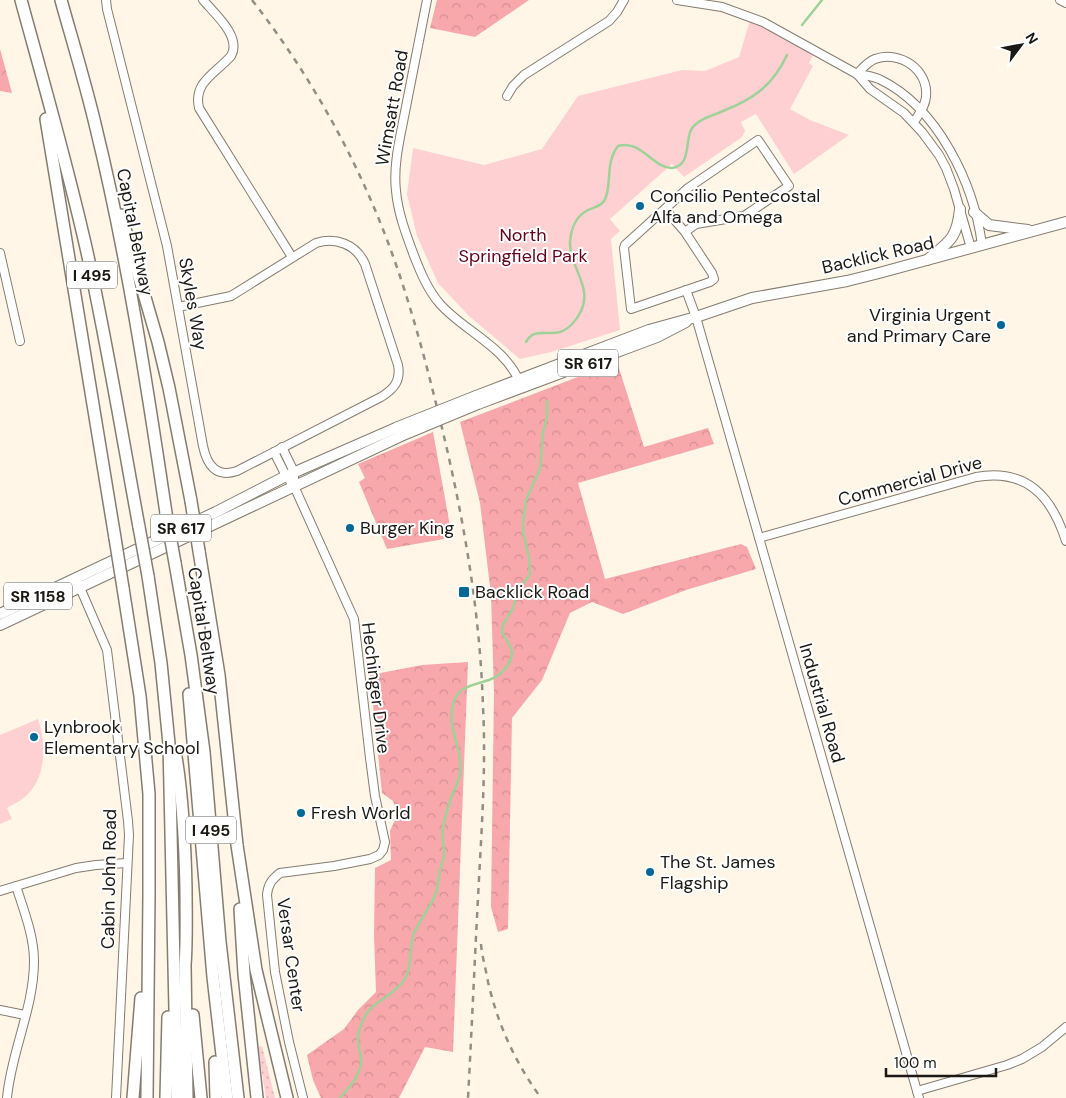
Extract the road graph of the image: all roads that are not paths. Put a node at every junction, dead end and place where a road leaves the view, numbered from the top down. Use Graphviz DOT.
graph roads {
  1 [pos="21,0"];
  2 [pos="61,0"];
  3 [pos="106,0"];
  4 [pos="203,0"];
  5 [pos="427,0"];
  6 [pos="624,0"];
  7 [pos="677,0"];
  8 [pos="1060,0"];
  9 [pos="1066,3"];
  10 [pos="723,4"];
  11 [pos="28,26"];
  12 [pos="857,74"];
  13 [pos="507,96"];
  14 [pos="921,111"];
  15 [pos="914,122"];
  16 [pos="96,130"];
  17 [pos="665,209"];
  18 [pos="960,209"];
  19 [pos="974,212"];
  20 [pos="1066,222"];
  21 [pos="1034,231"];
  22 [pos="685,232"];
  23 [pos="982,245"];
  24 [pos="971,248"];
  25 [pos="0,253"];
  26 [pos="292,257"];
  27 [pos="925,262"];
  28 [pos="2,276"];
  29 [pos="686,290"];
  30 [pos="178,307"];
  31 [pos="696,316"];
  32 [pos="20,340"];
  33 [pos="520,383"];
  34 [pos="400,432"];
  35 [pos="282,448"];
  36 [pos="274,452"];
  37 [pos="290,474"];
  38 [pos="294,486"];
  39 [pos="760,538"];
  40 [pos="1066,541"];
  41 [pos="175,562"];
  42 [pos="78,583"];
  43 [pos="0,614"];
  44 [pos="0,625"];
  45 [pos="161,663"];
  46 [pos="380,815"];
  47 [pos="237,845"];
  48 [pos="127,864"];
  49 [pos="16,886"];
  50 [pos="0,891"];
  51 [pos="150,894"];
  52 [pos="173,940"];
  53 [pos="186,944"];
  54 [pos="213,977"];
  55 [pos="0,1010"];
  56 [pos="25,1015"];
  57 [pos="1066,1027"];
  58 [pos="918,1095"];
  59 [pos="7,1098"];
  60 [pos="116,1098"];
  61 [pos="133,1098"];
  62 [pos="147,1098"];
  63 [pos="166,1098"];
  64 [pos="177,1098"];
  65 [pos="188,1098"];
  66 [pos="201,1098"];
  67 [pos="216,1098"];
  68 [pos="226,1098"];
  69 [pos="238,1098"];
  70 [pos="257,1098"];
  71 [pos="287,1098"];
  72 [pos="303,1098"];
  1 -- 11 [label="highway, I 495"];
  2 -- 16 [label="highway, Capital Beltway / I 495"];
  3 -- 30 [label="street, Skyles Way"];
  4 -- 26 [label="street"];
  5 -- 33 [label="street, Wimsatt Road"];
  6 -- 13 [label="street"];
  7 -- 10 [label="street"];
  8 -- 9 [label="street"];
  10 -- 12 [label="street"];
  11 -- 45 [label="highway, I 495, bridge"];
  11 -- 51 [label="highway, bridge"];
  12 -- 14 [label="street"];
  12 -- 14 [label="street"];
  12 -- 15 [label="street"];
  14 -- 15 [label="street"];
  14 -- 19 [label="street"];
  15 -- 18 [label="street"];
  16 -- 41 [label="highway, Capital Beltway / I 495, bridge"];
  16 -- 47 [label="highway, bridge"];
  17 -- 22 [label="street"];
  17 -- 22 [label="street"];
  17 -- 29 [label="street"];
  18 -- 24 [label="street"];
  18 -- 27 [label="main road"];
  19 -- 21 [label="main road"];
  19 -- 23 [label="street"];
  20 -- 21 [label="main road, Backlick Road / SR 617"];
  21 -- 23 [label="main road, Backlick Road / SR 617"];
  22 -- 29 [label="street"];
  23 -- 24 [label="main road, Backlick Road / SR 617"];
  24 -- 27 [label="main road, Backlick Road / SR 617"];
  25 -- 28 [label="street"];
  26 -- 30 [label="street"];
  26 -- 35 [label="street, Skyles Way"];
  27 -- 31 [label="main road, Backlick Road / SR 617"];
  28 -- 32 [label="street"];
  29 -- 31 [label="street, Industrial Road"];
  30 -- 36 [label="street, Skyles Way"];
  31 -- 33 [label="main road, Backlick Road / SR 617"];
  31 -- 39 [label="street, Industrial Road"];
  33 -- 34 [label="main road, Backlick Road / SR 617, bridge"];
  34 -- 37 [label="main road, Backlick Road / SR 617"];
  34 -- 38 [label="main road, Backlick Road / SR 617"];
  35 -- 36 [label="street, Skyles Way"];
  35 -- 37 [label="street"];
  36 -- 37 [label="street"];
  37 -- 38 [label="street"];
  37 -- 42 [label="main road, Backlick Road / SR 617"];
  38 -- 42 [label="main road, Backlick Road / SR 617"];
  38 -- 46 [label="street, Hechinger Drive"];
  39 -- 40 [label="street, Commercial Drive"];
  39 -- 58 [label="street, Industrial Road"];
  41 -- 54 [label="highway"];
  41 -- 69 [label="highway, Capital Beltway / I 495"];
  42 -- 43 [label="main road, Backlick Road / SR 1158"];
  42 -- 44 [label="main road, Backlick Road / SR 617"];
  42 -- 48 [label="street, Cabin John Road"];
  45 -- 52 [label="highway, I 495"];
  45 -- 53 [label="highway"];
  46 -- 72 [label="street, Versar Center"];
  47 -- 70 [label="highway"];
  47 -- 71 [label="highway"];
  48 -- 49 [label="street"];
  48 -- 60 [label="street, Cabin John Road"];
  49 -- 50 [label="street"];
  49 -- 56 [label="street"];
  51 -- 61 [label="highway"];
  51 -- 62 [label="highway"];
  52 -- 63 [label="highway"];
  52 -- 64 [label="highway, I 495"];
  53 -- 65 [label="highway"];
  53 -- 66 [label="highway"];
  54 -- 67 [label="highway"];
  54 -- 68 [label="highway"];
  55 -- 56 [label="street"];
  56 -- 59 [label="street"];
  57 -- 58 [label="street"];
}
